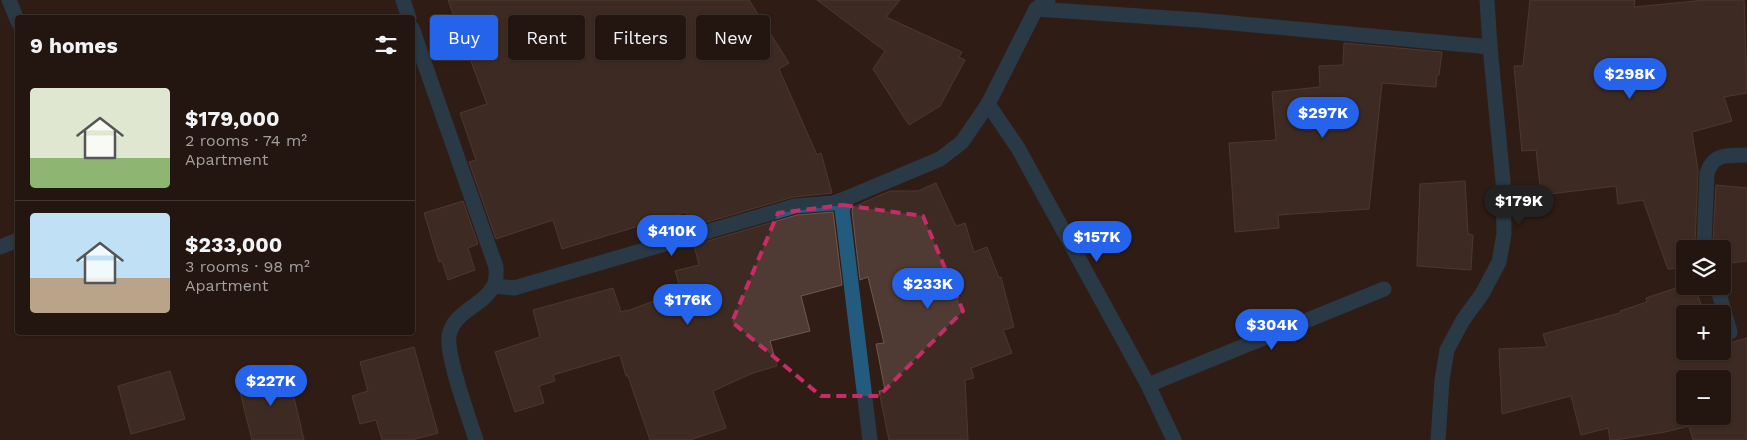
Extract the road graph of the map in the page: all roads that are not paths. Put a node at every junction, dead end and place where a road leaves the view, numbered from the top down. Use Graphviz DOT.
graph roads {
  1 [pos="9,0"];
  2 [pos="403,0"];
  3 [pos="1487,0"];
  4 [pos="1042,4"];
  5 [pos="15,15"];
  6 [pos="408,15"];
  7 [pos="415,37"];
  8 [pos="1490,47"];
  9 [pos="988,104"];
  10 [pos="1747,155"];
  11 [pos="847,198"];
  12 [pos="1704,240"];
  13 [pos="15,241"];
  14 [pos="0,247"];
  15 [pos="494,286"];
  16 [pos="1384,289"];
  17 [pos="1148,385"];
  18 [pos="1435,439"];
  19 [pos="476,440"];
  20 [pos="870,440"];
  21 [pos="1174,440"];
  1 -- 5 [label="street"];
  2 -- 6 [label="street"];
  3 -- 8 [label="street"];
  4 -- 8 [label="street"];
  4 -- 9 [label="street"];
  7 -- 15 [label="street"];
  8 -- 18 [label="street"];
  9 -- 11 [label="street"];
  9 -- 17 [label="street"];
  10 -- 12 [label="street"];
  11 -- 15 [label="street"];
  11 -- 20 [label="street"];
  13 -- 14 [label="street"];
  15 -- 19 [label="street"];
  16 -- 17 [label="street"];
  17 -- 21 [label="street"];
}
